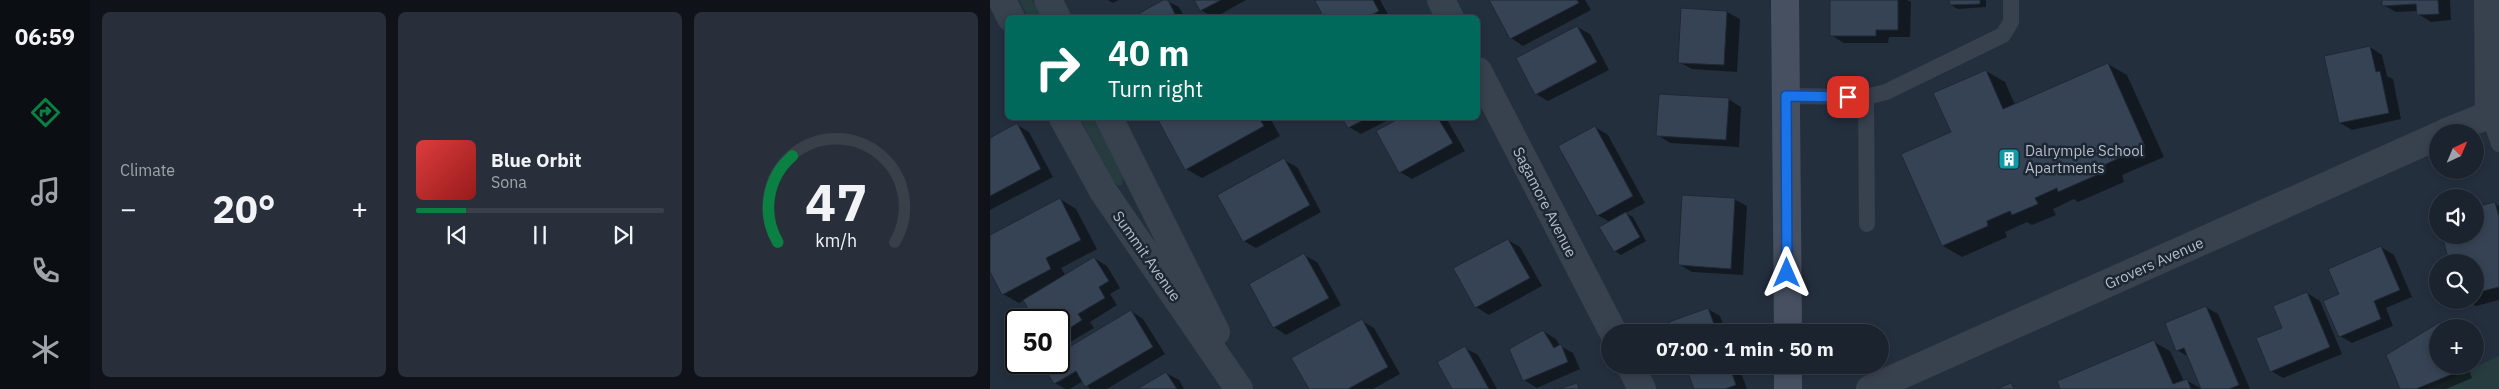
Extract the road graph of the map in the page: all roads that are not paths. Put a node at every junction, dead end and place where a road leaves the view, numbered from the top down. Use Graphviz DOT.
graph roads {
  1 [pos="1002,0"];
  2 [pos="1048,0"];
  3 [pos="1440,0"];
  4 [pos="1785,0"];
  5 [pos="2011,0"];
  6 [pos="2488,0"];
  7 [pos="1010,15"];
  8 [pos="1056,15"];
  9 [pos="1448,15"];
  10 [pos="1480,75"];
  11 [pos="1786,96"];
  12 [pos="1866,97"];
  13 [pos="2494,113"];
  14 [pos="1064,120"];
  15 [pos="1110,120"];
  16 [pos="2466,124"];
  17 [pos="2429,140"];
  18 [pos="2499,144"];
  19 [pos="1867,224"];
  20 [pos="1609,324"];
  21 [pos="1788,324"];
  22 [pos="1634,374"];
  23 [pos="1788,374"];
  24 [pos="1239,389"];
  25 [pos="1244,389"];
  26 [pos="1642,389"];
  27 [pos="1788,389"];
  28 [pos="1870,389"];
  1 -- 7 [label="street"];
  2 -- 8 [label="street"];
  3 -- 9 [label="street"];
  4 -- 11 [label="main road"];
  5 -- 12 [label="lane"];
  6 -- 13 [label="street"];
  10 -- 20 [label="street, Sagamore Avenue"];
  11 -- 12 [label="lane"];
  11 -- 21 [label="main road"];
  12 -- 19 [label="lane"];
  13 -- 16 [label="street"];
  13 -- 18 [label="lane"];
  14 -- 24 [label="street, Summit Avenue"];
  15 -- 25 [label="street, Summit Avenue"];
  17 -- 28 [label="street, Grovers Avenue"];
  22 -- 26 [label="street"];
  23 -- 27 [label="main road"];
}
